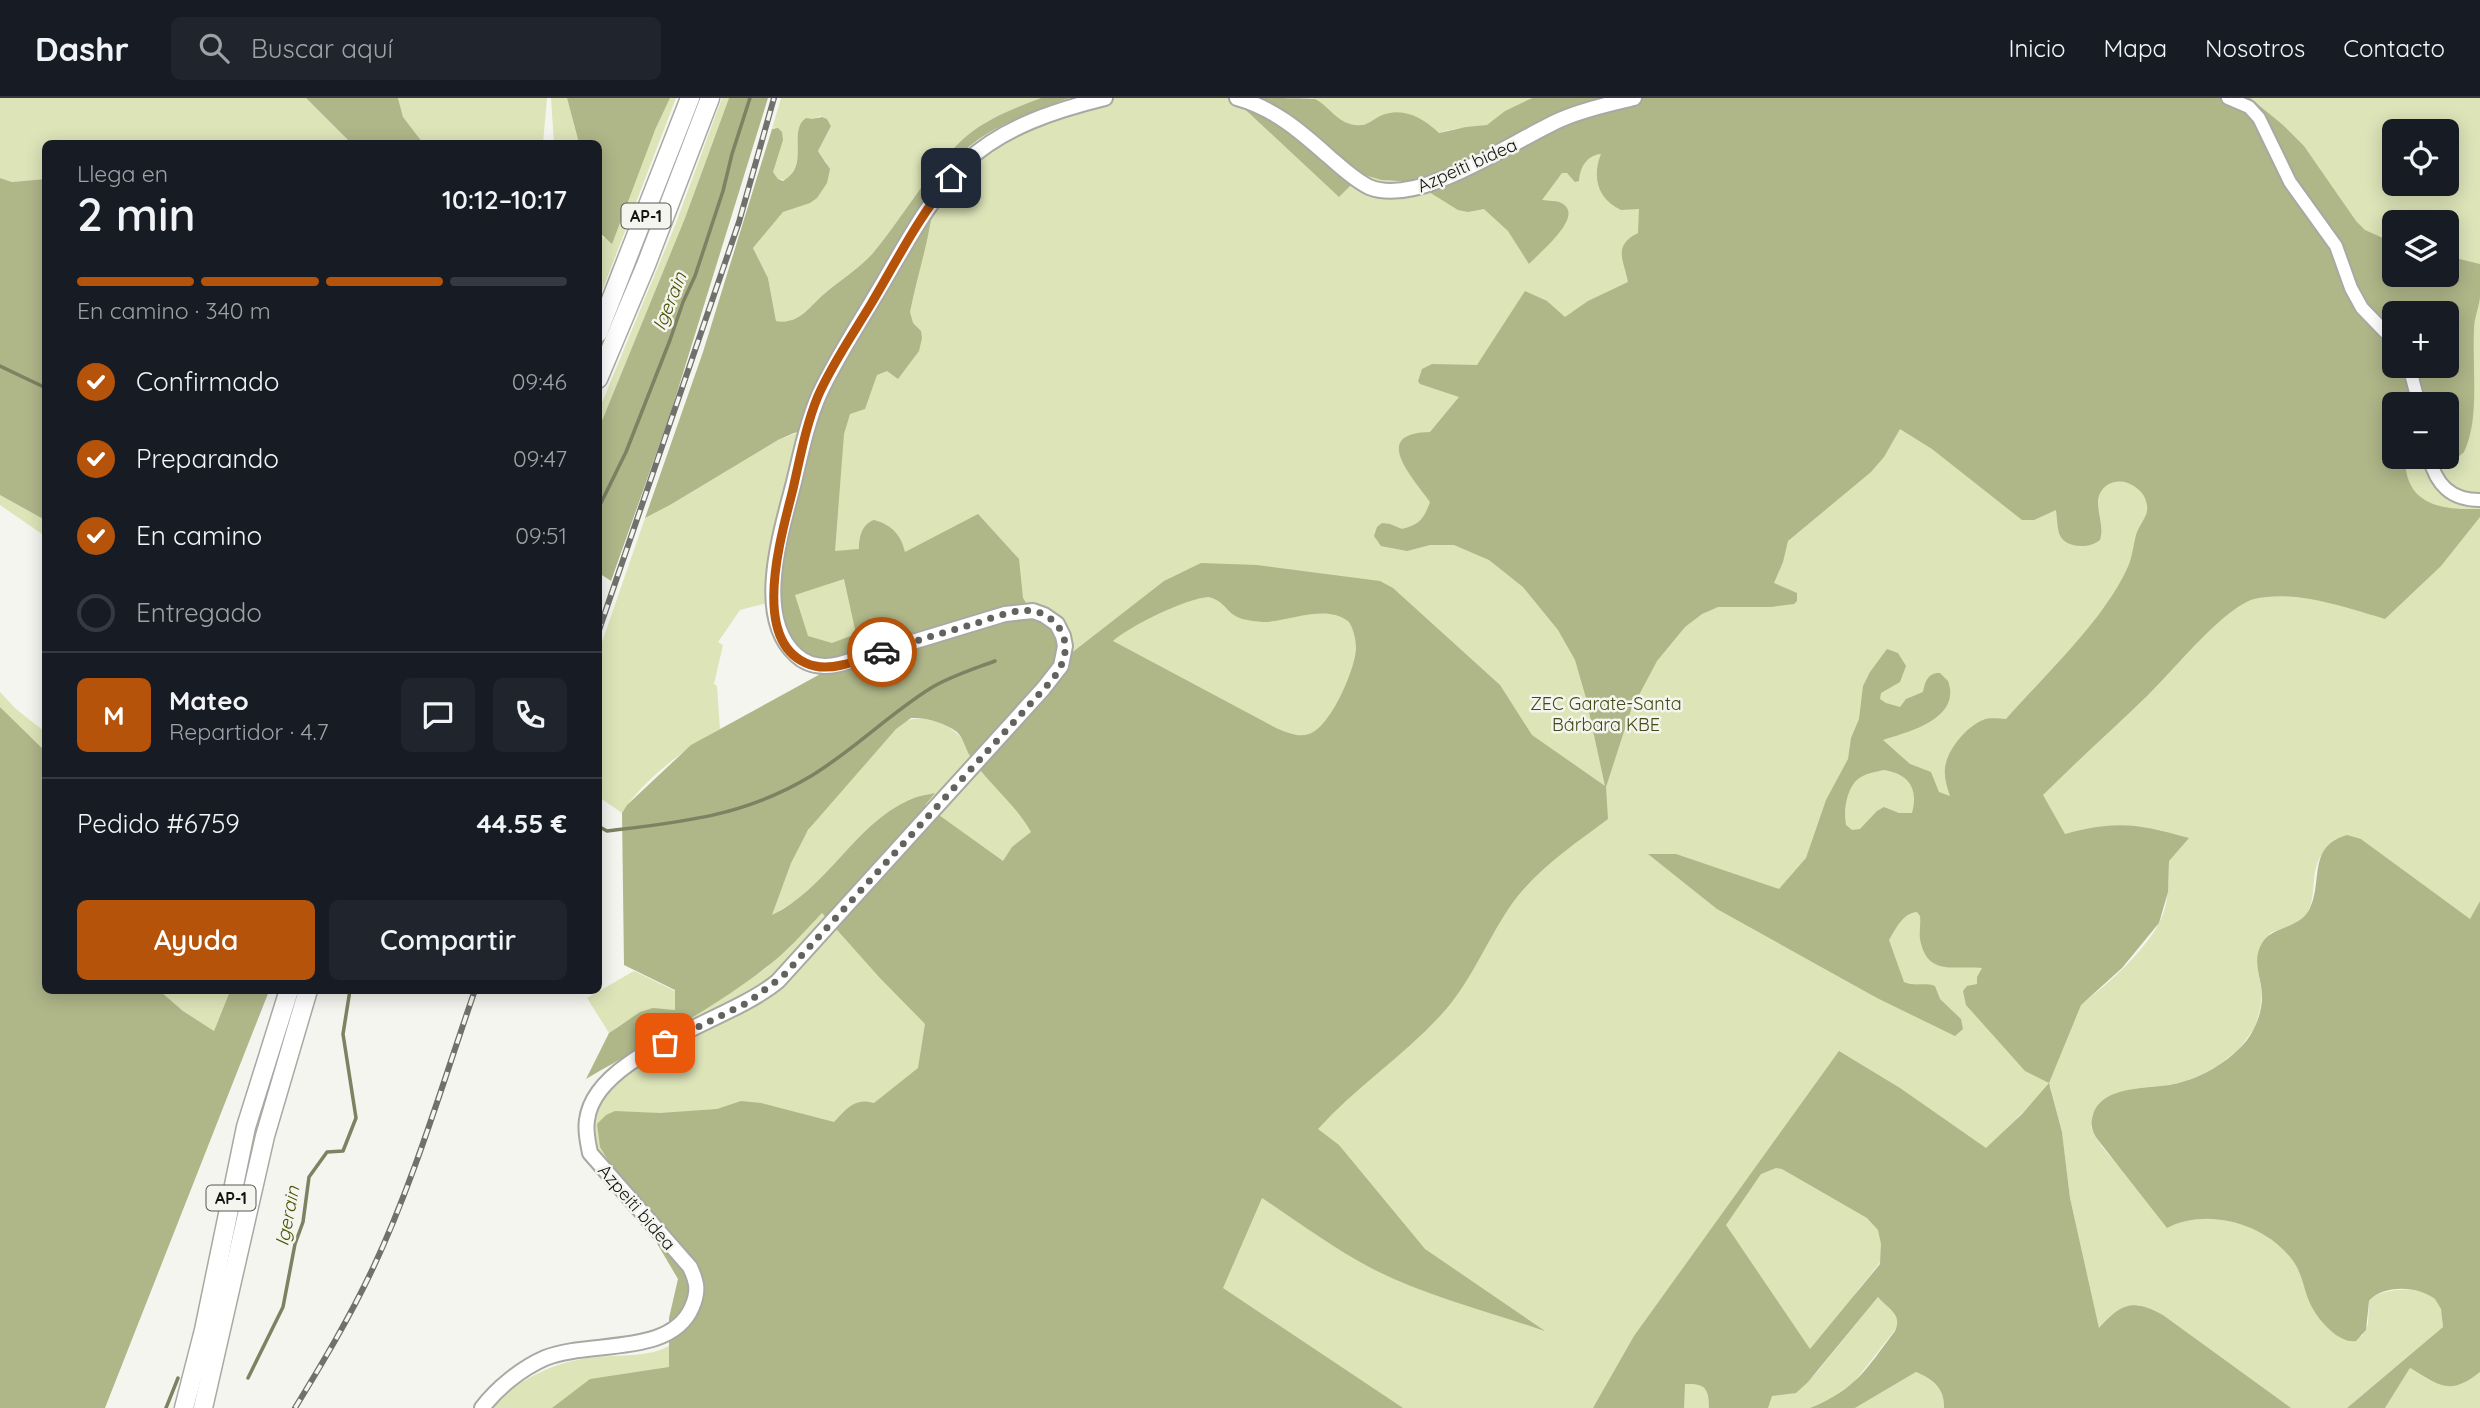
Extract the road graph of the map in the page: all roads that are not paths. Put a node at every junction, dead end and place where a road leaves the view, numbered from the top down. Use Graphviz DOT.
graph roads {
  1 [pos="690,98"];
  2 [pos="710,98"];
  3 [pos="1105,98"];
  4 [pos="1237,98"];
  5 [pos="1634,98"];
  6 [pos="2228,98"];
  7 [pos="602,323"];
  8 [pos="2382,329"];
  9 [pos="602,369"];
  10 [pos="2433,469"];
  11 [pos="2480,500"];
  12 [pos="288,994"];
  13 [pos="307,994"];
  14 [pos="184,1408"];
  15 [pos="203,1408"];
  16 [pos="482,1408"];
  1 -- 7 [label="highway, AP-1"];
  2 -- 9 [label="highway, AP-1"];
  3 -- 16 [label="main road, Azpeiti bidea"];
  4 -- 5 [label="main road, Azpeiti bidea"];
  6 -- 8 [label="street"];
  10 -- 11 [label="street"];
  12 -- 14 [label="highway, AP-1"];
  13 -- 15 [label="highway, AP-1"];
}
